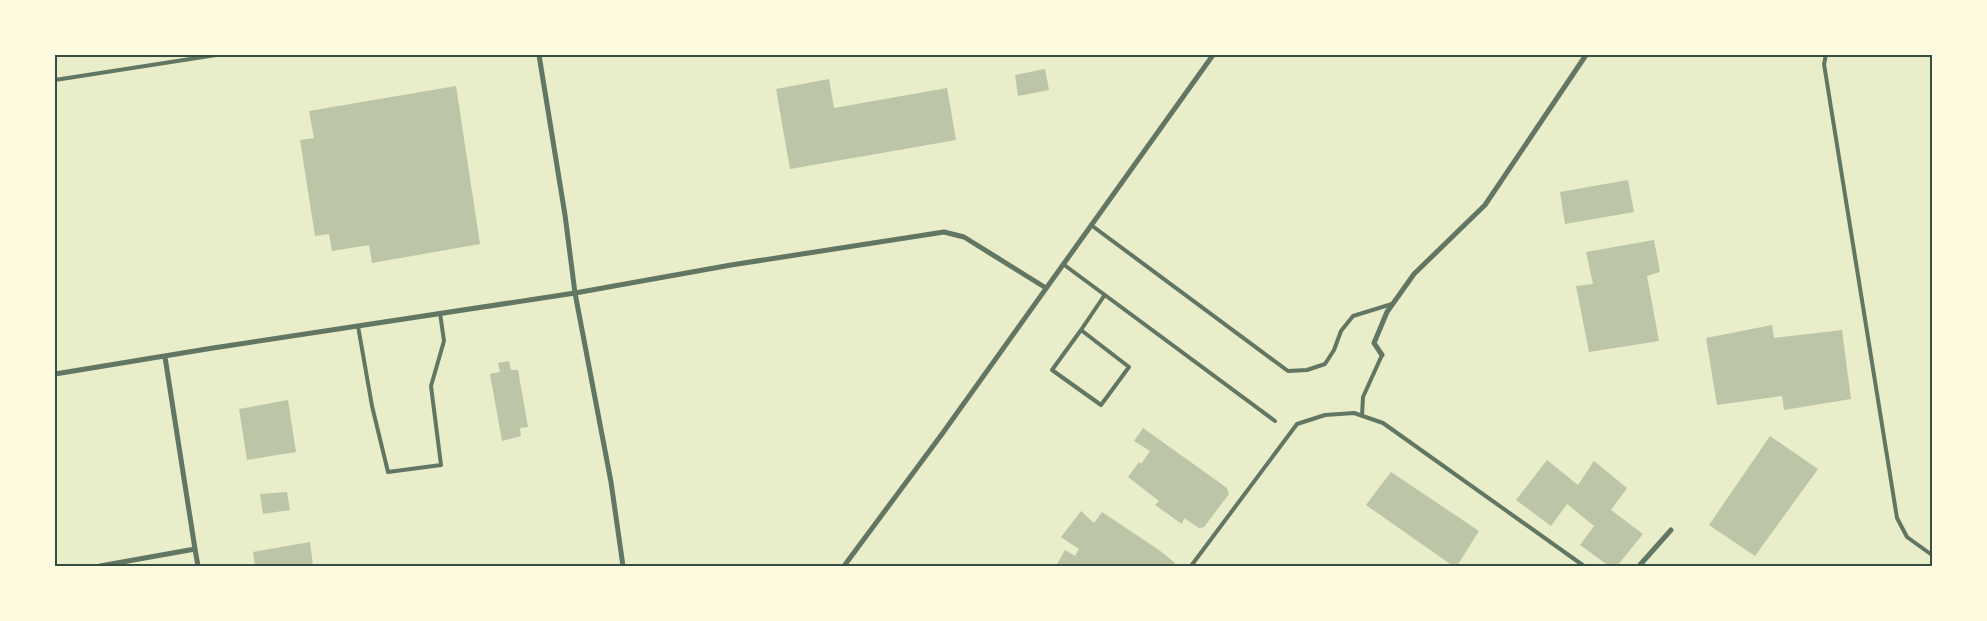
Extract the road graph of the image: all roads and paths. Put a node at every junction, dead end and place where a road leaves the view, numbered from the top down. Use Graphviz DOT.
graph roads {
  1 [pos="216,55"];
  2 [pos="540,55"];
  3 [pos="1213,55"];
  4 [pos="1586,55"];
  5 [pos="1826,55"];
  6 [pos="55,80"];
  7 [pos="1091,226"];
  8 [pos="1063,264"];
  9 [pos="1046,288"];
  10 [pos="575,293"];
  11 [pos="1104,296"];
  12 [pos="1393,304"];
  13 [pos="440,313"];
  14 [pos="358,326"];
  15 [pos="1081,330"];
  16 [pos="1382,355"];
  17 [pos="165,357"];
  18 [pos="55,374"];
  19 [pos="1362,416"];
  20 [pos="1275,421"];
  21 [pos="1671,530"];
  22 [pos="195,549"];
  23 [pos="1932,555"];
  24 [pos="100,566"];
  25 [pos="198,566"];
  26 [pos="623,566"];
  27 [pos="844,566"];
  28 [pos="1191,566"];
  29 [pos="1584,566"];
  30 [pos="1639,566"];
  1 -- 6 [label="lane"];
  2 -- 10 [label="street"];
  3 -- 7 [label="street"];
  4 -- 12 [label="street"];
  5 -- 23 [label="lane"];
  7 -- 8 [label="street"];
  7 -- 12 [label="lane"];
  8 -- 9 [label="street"];
  8 -- 11 [label="lane"];
  9 -- 10 [label="street"];
  9 -- 27 [label="street"];
  10 -- 13 [label="street"];
  10 -- 26 [label="street"];
  11 -- 15 [label="lane"];
  11 -- 20 [label="lane"];
  12 -- 16 [label="street"];
  13 -- 14 [label="street"];
  13 -- 14 [label="lane"];
  14 -- 17 [label="street"];
  15 -- 15 [label="lane"];
  16 -- 19 [label="lane"];
  17 -- 18 [label="street"];
  17 -- 22 [label="street"];
  19 -- 28 [label="lane"];
  19 -- 29 [label="lane"];
  21 -- 30 [label="street"];
  22 -- 24 [label="street"];
  22 -- 25 [label="street"];
}
